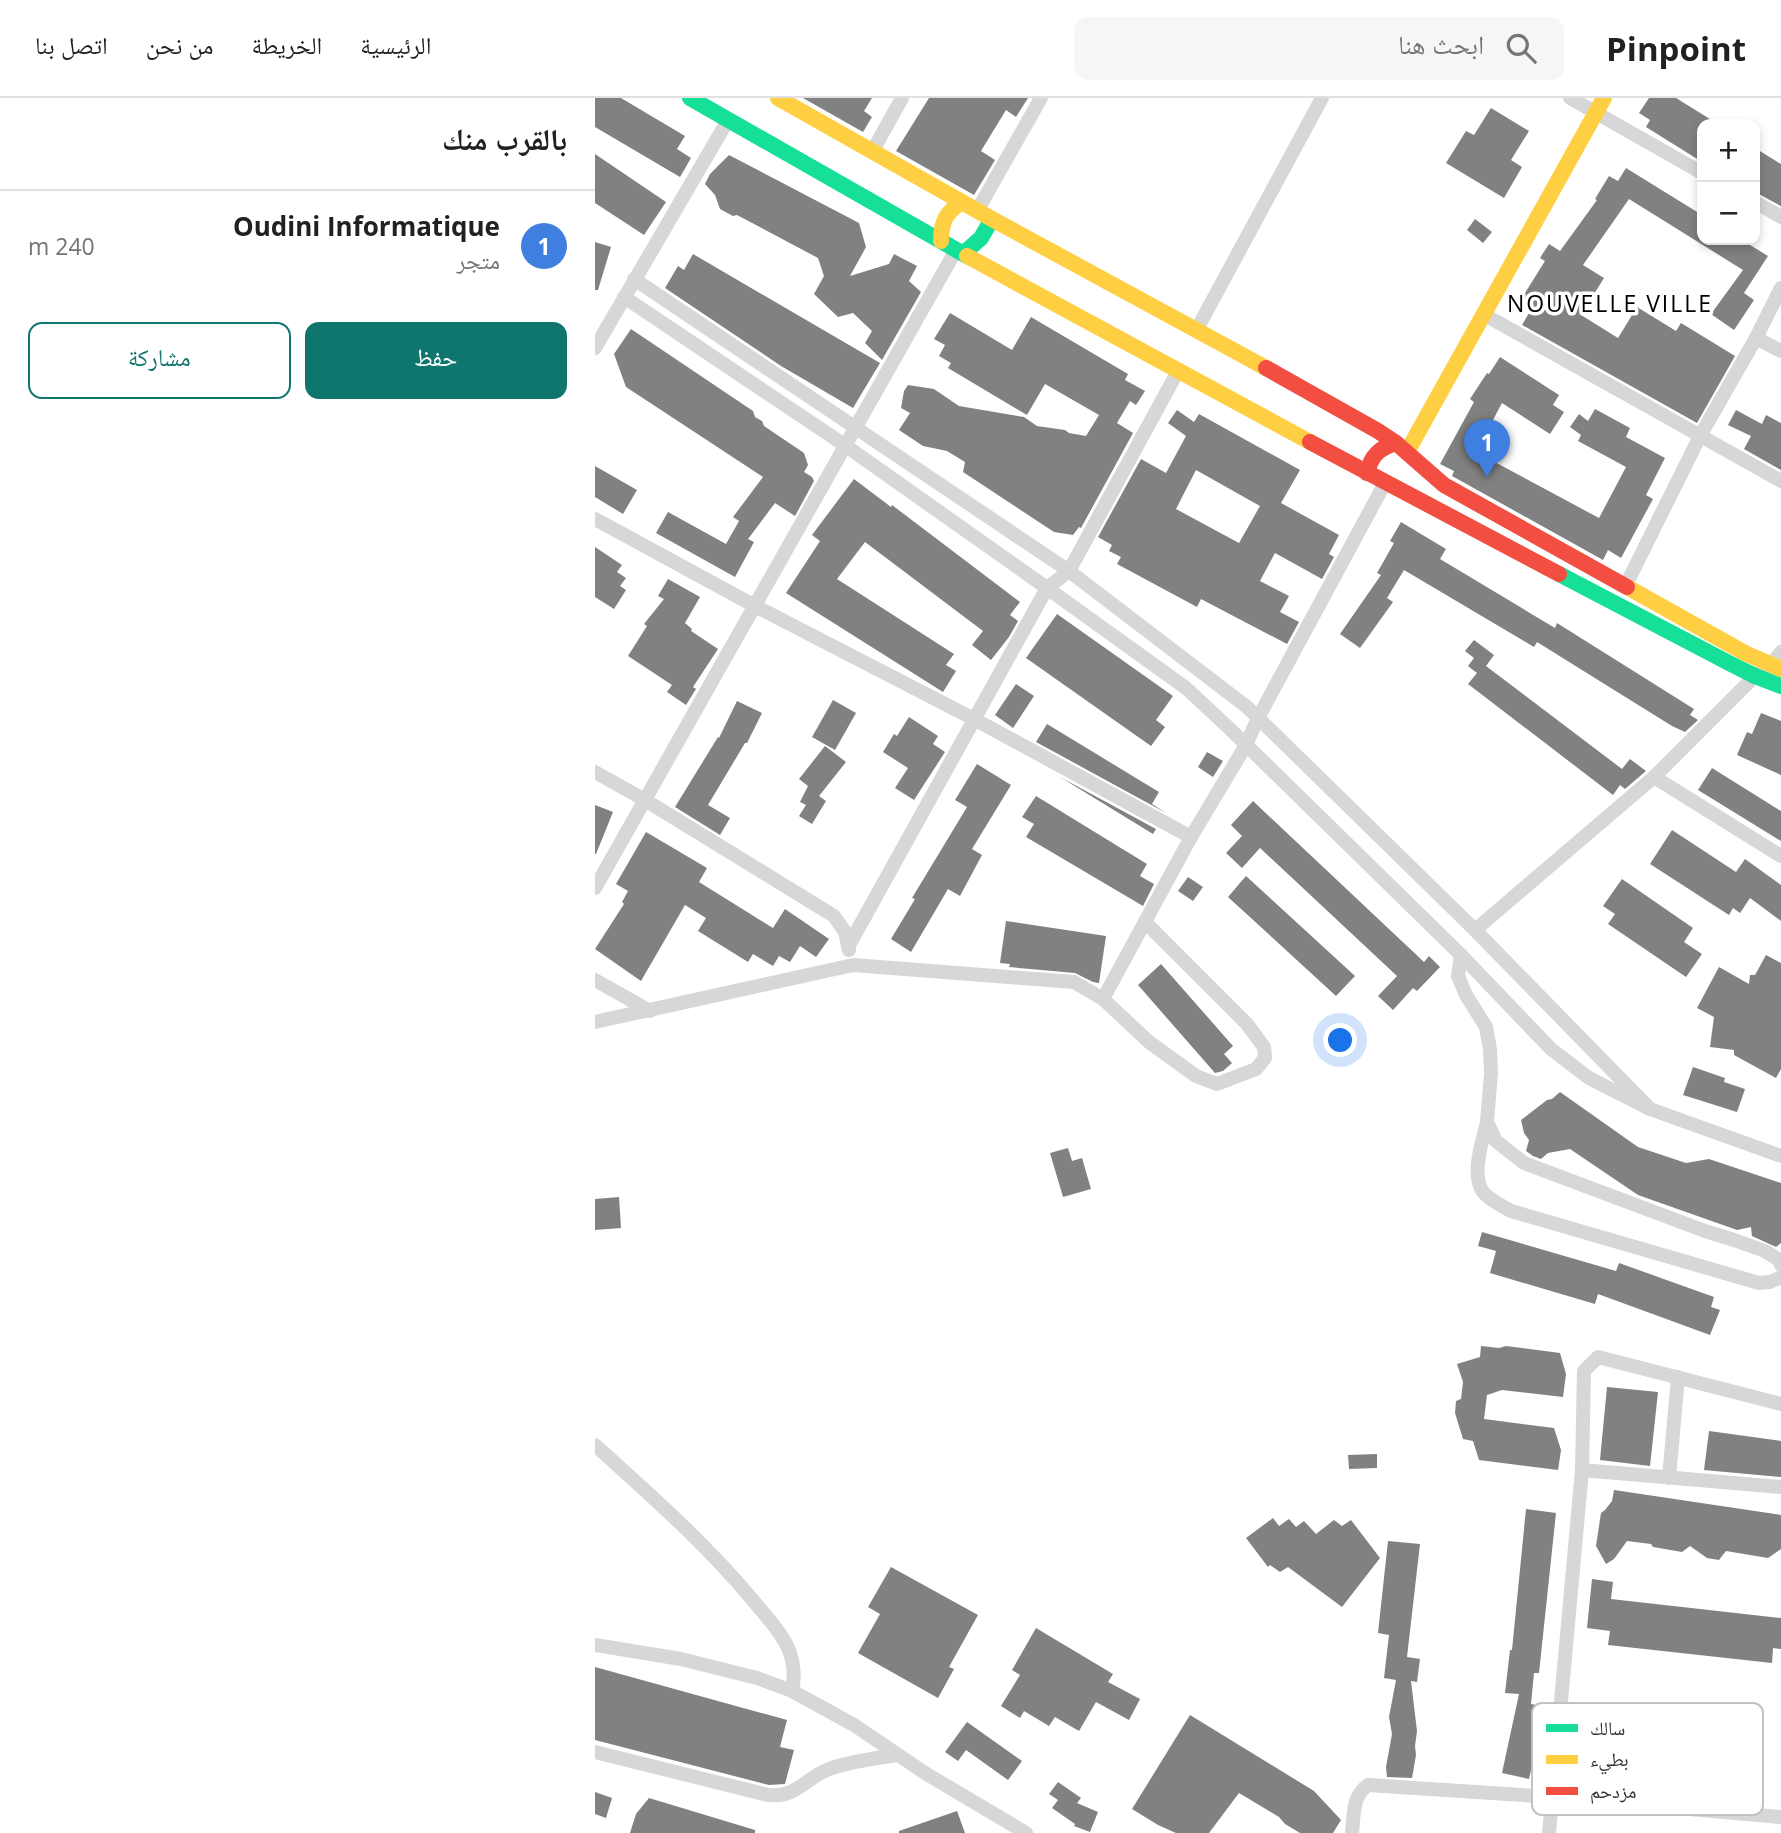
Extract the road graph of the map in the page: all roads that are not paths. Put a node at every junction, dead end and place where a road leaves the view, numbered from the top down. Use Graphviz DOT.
graph roads {
  1 [pos="690,98"];
  2 [pos="778,98"];
  3 [pos="902,98"];
  4 [pos="1041,98"];
  5 [pos="1322,98"];
  6 [pos="1570,98"];
  7 [pos="1600,105"];
  8 [pos="728,120"];
  9 [pos="873,152"];
  10 [pos="1697,170"];
  11 [pos="962,202"];
  12 [pos="1760,205"];
  13 [pos="985,215"];
  14 [pos="1781,217"];
  15 [pos="941,241"];
  16 [pos="960,251"];
  17 [pos="634,279"];
  18 [pos="1781,288"];
  19 [pos="624,297"];
  20 [pos="1483,314"];
  21 [pos="1197,328"];
  22 [pos="1756,338"];
  23 [pos="595,348"];
  24 [pos="1781,351"];
  25 [pos="1178,371"];
  26 [pos="856,428"];
  27 [pos="1700,436"];
  28 [pos="846,446"];
  29 [pos="1406,452"];
  30 [pos="1367,473"];
  31 [pos="1781,481"];
  32 [pos="1389,485"];
  33 [pos="595,519"];
  34 [pos="1069,571"];
  35 [pos="1626,585"];
  36 [pos="1047,588"];
  37 [pos="755,606"];
  38 [pos="1781,652"];
  39 [pos="1776,667"];
  40 [pos="1755,676"];
  41 [pos="1781,686"];
  42 [pos="1258,718"];
  43 [pos="974,719"];
  44 [pos="1246,745"];
  45 [pos="595,772"];
  46 [pos="1654,777"];
  47 [pos="645,800"];
  48 [pos="1191,838"];
  49 [pos="1781,856"];
  50 [pos="595,888"];
  51 [pos="1145,922"];
  52 [pos="1475,930"];
  53 [pos="848,947"];
  54 [pos="1461,955"];
  55 [pos="853,965"];
  56 [pos="595,980"];
  57 [pos="1103,999"];
  58 [pos="650,1011"];
  59 [pos="595,1022"];
  60 [pos="1650,1109"];
  61 [pos="1486,1122"];
  62 [pos="1781,1156"];
  63 [pos="1781,1265"];
  64 [pos="1781,1276"];
  65 [pos="1678,1377"];
  66 [pos="1781,1404"];
  67 [pos="595,1445"];
  68 [pos="1582,1470"];
  69 [pos="1669,1478"];
  70 [pos="1781,1487"];
  71 [pos="595,1645"];
  72 [pos="792,1691"];
  73 [pos="1561,1703"];
  74 [pos="595,1752"];
  75 [pos="898,1755"];
  76 [pos="1532,1796"];
  77 [pos="1550,1815"];
  78 [pos="1758,1815"];
  79 [pos="1781,1817"];
  80 [pos="1026,1833"];
  81 [pos="1352,1833"];
  82 [pos="1549,1833"];
  1 -- 8 [label="street"];
  2 -- 9 [label="street"];
  3 -- 9 [label="street"];
  4 -- 13 [label="street"];
  5 -- 21 [label="street"];
  6 -- 7 [label="street"];
  7 -- 10 [label="street"];
  7 -- 20 [label="street"];
  8 -- 15 [label="street"];
  8 -- 17 [label="street"];
  9 -- 11 [label="street"];
  11 -- 13 [label="street"];
  11 -- 15 [label="street"];
  12 -- 14 [label="street"];
  13 -- 16 [label="street"];
  13 -- 21 [label="street"];
  15 -- 16 [label="street"];
  16 -- 25 [label="street"];
  16 -- 26 [label="street"];
  17 -- 19 [label="street"];
  17 -- 26 [label="street"];
  18 -- 22 [label="street"];
  19 -- 23 [label="street"];
  19 -- 28 [label="street"];
  20 -- 27 [label="street"];
  20 -- 29 [label="street"];
  21 -- 29 [label="street"];
  22 -- 24 [label="street"];
  22 -- 27 [label="street"];
  25 -- 30 [label="street"];
  25 -- 34 [label="street"];
  26 -- 28 [label="street"];
  26 -- 34 [label="street"];
  27 -- 31 [label="street"];
  27 -- 35 [label="street"];
  28 -- 36 [label="street"];
  28 -- 37 [label="street"];
  29 -- 30 [label="street"];
  29 -- 32 [label="street"];
  29 -- 35 [label="street"];
  30 -- 32 [label="street"];
  32 -- 40 [label="street"];
  32 -- 42 [label="street"];
  33 -- 37 [label="street"];
  34 -- 36 [label="street"];
  34 -- 42 [label="street"];
  35 -- 39 [label="street"];
  36 -- 43 [label="street"];
  36 -- 44 [label="street"];
  37 -- 43 [label="street"];
  37 -- 47 [label="street"];
  38 -- 39 [label="street"];
  39 -- 40 [label="street"];
  40 -- 41 [label="street"];
  40 -- 46 [label="street"];
  42 -- 44 [label="street"];
  42 -- 52 [label="street"];
  43 -- 48 [label="street"];
  43 -- 53 [label="street"];
  44 -- 48 [label="street"];
  44 -- 54 [label="street"];
  45 -- 47 [label="street"];
  46 -- 49 [label="street"];
  46 -- 52 [label="street"];
  47 -- 50 [label="street"];
  47 -- 53 [label="street"];
  48 -- 51 [label="street"];
  51 -- 57 [label="street"];
  51 -- 57 [label="street"];
  52 -- 60 [label="street"];
  53 -- 55 [label="street"];
  54 -- 60 [label="street"];
  54 -- 61 [label="street"];
  55 -- 57 [label="street"];
  55 -- 58 [label="street"];
  56 -- 58 [label="street"];
  58 -- 59 [label="street"];
  60 -- 62 [label="street"];
  61 -- 63 [label="street"];
  61 -- 64 [label="street"];
  65 -- 66 [label="street"];
  65 -- 68 [label="street"];
  65 -- 69 [label="street"];
  67 -- 72 [label="street"];
  68 -- 69 [label="street"];
  68 -- 73 [label="street"];
  69 -- 70 [label="street"];
  71 -- 72 [label="street"];
  72 -- 75 [label="street"];
  74 -- 75 [label="street"];
  75 -- 80 [label="street"];
  76 -- 81 [label="street"];
  77 -- 82 [label="street"];
  78 -- 79 [label="street"];
}
